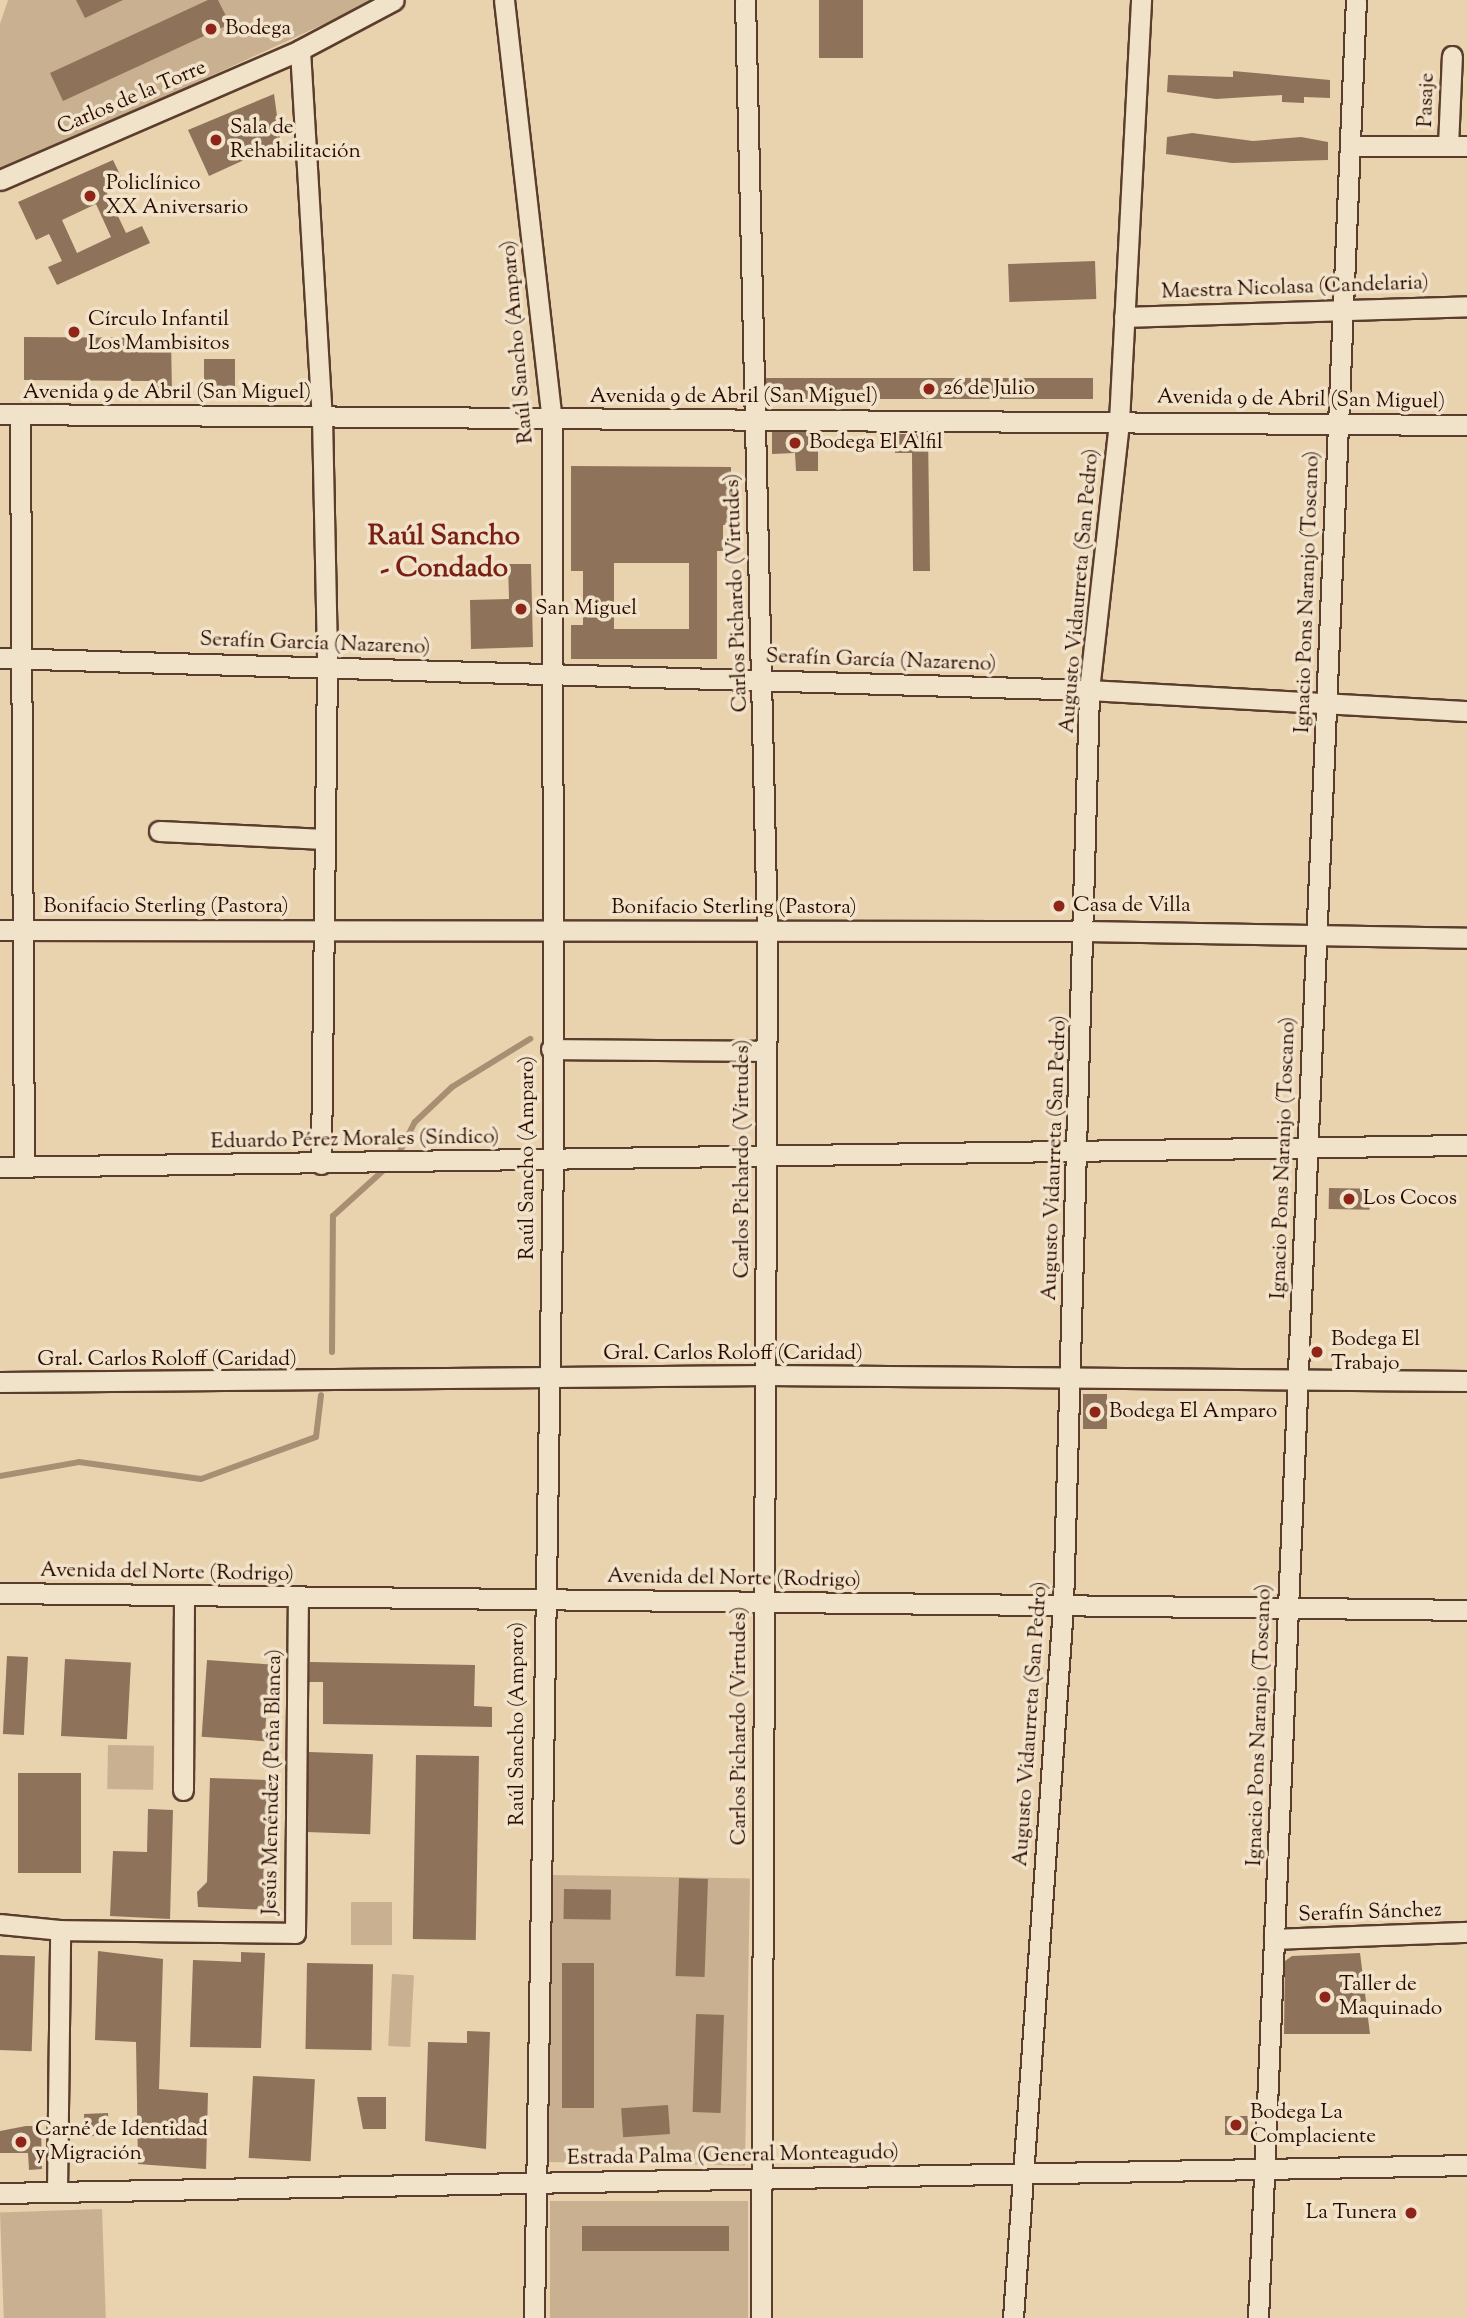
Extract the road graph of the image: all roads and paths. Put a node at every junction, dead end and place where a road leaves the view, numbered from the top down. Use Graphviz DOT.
graph roads {
  1 [pos="394,0"];
  2 [pos="505,0"];
  3 [pos="746,0"];
  4 [pos="1141,0"];
  5 [pos="1356,0"];
  6 [pos="300,50"];
  7 [pos="1451,56"];
  8 [pos="1349,146"];
  9 [pos="1457,146"];
  10 [pos="0,180"];
  11 [pos="1467,306"];
  12 [pos="1343,310"];
  13 [pos="1124,317"];
  14 [pos="0,414"];
  15 [pos="20,414"];
  16 [pos="322,417"];
  17 [pos="552,419"];
  18 [pos="755,420"];
  19 [pos="1119,421"];
  20 [pos="1338,423"];
  21 [pos="1467,425"];
  22 [pos="0,658"];
  23 [pos="20,659"];
  24 [pos="327,666"];
  25 [pos="550,675"];
  26 [pos="762,680"];
  27 [pos="1089,690"];
  28 [pos="1326,701"];
  29 [pos="1467,711"];
  30 [pos="159,831"];
  31 [pos="325,839"];
  32 [pos="324,929"];
  33 [pos="0,930"];
  34 [pos="23,930"];
  35 [pos="548,930"];
  36 [pos="1084,930"];
  37 [pos="767,932"];
  38 [pos="1316,937"];
  39 [pos="1467,938"];
  40 [pos="551,1049"];
  41 [pos="764,1051"];
  42 [pos="1467,1145"];
  43 [pos="1307,1151"];
  44 [pos="1080,1152"];
  45 [pos="765,1158"];
  46 [pos="552,1160"];
  47 [pos="321,1164"];
  48 [pos="24,1166"];
  49 [pos="0,1167"];
  50 [pos="766,1375"];
  51 [pos="1069,1376"];
  52 [pos="548,1378"];
  53 [pos="1297,1378"];
  54 [pos="1467,1381"];
  55 [pos="0,1382"];
  56 [pos="0,1593"];
  57 [pos="184,1595"];
  58 [pos="298,1597"];
  59 [pos="542,1600"];
  60 [pos="763,1602"];
  61 [pos="1063,1606"];
  62 [pos="1288,1608"];
  63 [pos="1467,1610"];
  64 [pos="183,1790"];
  65 [pos="0,1924"];
  66 [pos="60,1930"];
  67 [pos="1467,1932"];
  68 [pos="1274,1939"];
  69 [pos="1467,2165"];
  70 [pos="1264,2169"];
  71 [pos="1023,2174"];
  72 [pos="763,2179"];
  73 [pos="537,2183"];
  74 [pos="57,2192"];
  75 [pos="0,2193"];
  76 [pos="534,2318"];
  77 [pos="761,2318"];
  78 [pos="1013,2318"];
  79 [pos="1258,2318"];
  1 -- 6 [label="street, Carlos de la Torre"];
  2 -- 17 [label="street, Raúl Sancho (Amparo)"];
  3 -- 18 [label="street, Carlos Pichardo (Virtudes)"];
  4 -- 13 [label="street, Augusto Vidaurreta (San Pedro)"];
  5 -- 8 [label="street, Ignacio Pons Naranjo (Toscano)"];
  6 -- 10 [label="street, Carlos de la Torre"];
  6 -- 16 [label="street"];
  7 -- 9 [label="street, Pasaje"];
  8 -- 9 [label="street"];
  8 -- 12 [label="street, Ignacio Pons Naranjo (Toscano)"];
  11 -- 12 [label="street, Maestra Nicolasa (Candelaria)"];
  12 -- 13 [label="street, Maestra Nicolasa (Candelaria)"];
  12 -- 20 [label="street, Ignacio Pons Naranjo (Toscano)"];
  13 -- 19 [label="street, Augusto Vidaurreta (San Pedro)"];
  14 -- 15 [label="street, Avenida 9 de Abril (San Miguel)"];
  15 -- 16 [label="street, Avenida 9 de Abril (San Miguel)"];
  15 -- 23 [label="street"];
  16 -- 17 [label="street, Avenida 9 de Abril (San Miguel)"];
  16 -- 24 [label="street"];
  17 -- 18 [label="street, Avenida 9 de Abril (San Miguel)"];
  17 -- 25 [label="street, Raúl Sancho (Amparo)"];
  18 -- 19 [label="street, Avenida 9 de Abril (San Miguel)"];
  18 -- 26 [label="street, Carlos Pichardo (Virtudes)"];
  19 -- 20 [label="street, Avenida 9 de Abril (San Miguel)"];
  19 -- 27 [label="street, Augusto Vidaurreta (San Pedro)"];
  20 -- 21 [label="street, Avenida 9 de Abril (San Miguel)"];
  20 -- 28 [label="street, Ignacio Pons Naranjo (Toscano)"];
  22 -- 23 [label="street, Serafín García (Nazareno)"];
  23 -- 24 [label="street, Serafín García (Nazareno)"];
  23 -- 34 [label="street"];
  24 -- 25 [label="street, Serafín García (Nazareno)"];
  24 -- 31 [label="street"];
  25 -- 26 [label="street, Serafín García (Nazareno)"];
  25 -- 35 [label="street, Raúl Sancho (Amparo)"];
  26 -- 27 [label="street, Serafín García (Nazareno)"];
  26 -- 37 [label="street, Carlos Pichardo (Virtudes)"];
  27 -- 28 [label="street, Serafín García (Nazareno)"];
  27 -- 36 [label="street, Augusto Vidaurreta (San Pedro)"];
  28 -- 29 [label="street, Serafín García (Nazareno)"];
  28 -- 38 [label="street, Ignacio Pons Naranjo (Toscano)"];
  30 -- 31 [label="street"];
  31 -- 32 [label="street"];
  32 -- 34 [label="street, Bonifacio Sterling (Pastora)"];
  32 -- 35 [label="street, Bonifacio Sterling (Pastora)"];
  32 -- 47 [label="street"];
  33 -- 34 [label="street, Bonifacio Sterling (Pastora)"];
  34 -- 48 [label="street"];
  35 -- 37 [label="street, Bonifacio Sterling (Pastora)"];
  35 -- 40 [label="street, Raúl Sancho (Amparo)"];
  36 -- 37 [label="street, Bonifacio Sterling (Pastora)"];
  36 -- 38 [label="street, Bonifacio Sterling (Pastora)"];
  36 -- 44 [label="street, Augusto Vidaurreta (San Pedro)"];
  37 -- 41 [label="street, Carlos Pichardo (Virtudes)"];
  38 -- 39 [label="street, Bonifacio Sterling (Pastora)"];
  38 -- 43 [label="street, Ignacio Pons Naranjo (Toscano)"];
  40 -- 41 [label="street"];
  40 -- 46 [label="street, Raúl Sancho (Amparo)"];
  41 -- 45 [label="street, Carlos Pichardo (Virtudes)"];
  42 -- 43 [label="street, Eduardo Pérez Morales (Síndico)"];
  43 -- 44 [label="street, Eduardo Pérez Morales (Síndico)"];
  43 -- 53 [label="street, Ignacio Pons Naranjo (Toscano)"];
  44 -- 45 [label="street, Eduardo Pérez Morales (Síndico)"];
  44 -- 51 [label="street, Augusto Vidaurreta (San Pedro)"];
  45 -- 46 [label="street, Eduardo Pérez Morales (Síndico)"];
  45 -- 50 [label="street, Carlos Pichardo (Virtudes)"];
  46 -- 47 [label="street, Eduardo Pérez Morales (Síndico)"];
  46 -- 52 [label="street, Raúl Sancho (Amparo)"];
  47 -- 48 [label="street, Eduardo Pérez Morales (Síndico)"];
  48 -- 49 [label="street, Eduardo Pérez Morales (Síndico)"];
  50 -- 51 [label="street, Gral. Carlos Roloff (Caridad)"];
  50 -- 52 [label="street, Gral. Carlos Roloff (Caridad)"];
  50 -- 60 [label="street, Carlos Pichardo (Virtudes)"];
  51 -- 53 [label="street, Gral. Carlos Roloff (Caridad)"];
  51 -- 61 [label="street, Augusto Vidaurreta (San Pedro)"];
  52 -- 55 [label="street, Gral. Carlos Roloff (Caridad)"];
  52 -- 59 [label="street, Raúl Sancho (Amparo)"];
  53 -- 54 [label="street, Gral. Carlos Roloff (Caridad)"];
  53 -- 62 [label="street, Ignacio Pons Naranjo (Toscano)"];
  56 -- 57 [label="street, Avenida del Norte (Rodrigo)"];
  57 -- 58 [label="street, Avenida del Norte (Rodrigo)"];
  57 -- 64 [label="street"];
  58 -- 59 [label="street, Avenida del Norte (Rodrigo)"];
  58 -- 66 [label="street, Jesús Menéndez (Peña Blanca)"];
  59 -- 60 [label="street, Avenida del Norte (Rodrigo)"];
  59 -- 73 [label="street, Raúl Sancho (Amparo)"];
  60 -- 61 [label="street, Avenida del Norte (Rodrigo)"];
  60 -- 72 [label="street, Carlos Pichardo (Virtudes)"];
  61 -- 62 [label="street, Avenida del Norte (Rodrigo)"];
  61 -- 71 [label="street, Augusto Vidaurreta (San Pedro)"];
  62 -- 63 [label="street, Avenida del Norte (Rodrigo)"];
  62 -- 68 [label="street, Ignacio Pons Naranjo (Toscano)"];
  65 -- 66 [label="street"];
  66 -- 74 [label="street"];
  67 -- 68 [label="street, Serafín Sánchez"];
  68 -- 70 [label="street, Ignacio Pons Naranjo (Toscano)"];
  69 -- 70 [label="street, Estrada Palma (General Monteagudo)"];
  70 -- 71 [label="street, Estrada Palma (General Monteagudo)"];
  70 -- 79 [label="street, Ignacio Pons Naranjo (Toscano)"];
  71 -- 72 [label="street, Estrada Palma (General Monteagudo)"];
  71 -- 78 [label="street, Augusto Vidaurreta (San Pedro)"];
  72 -- 73 [label="street, Estrada Palma (General Monteagudo)"];
  72 -- 77 [label="street, Carlos Pichardo (Virtudes)"];
  73 -- 74 [label="street, Estrada Palma (General Monteagudo)"];
  73 -- 76 [label="street, Raúl Sancho (Amparo)"];
  74 -- 75 [label="street, Estrada Palma (General Monteagudo)"];
}
